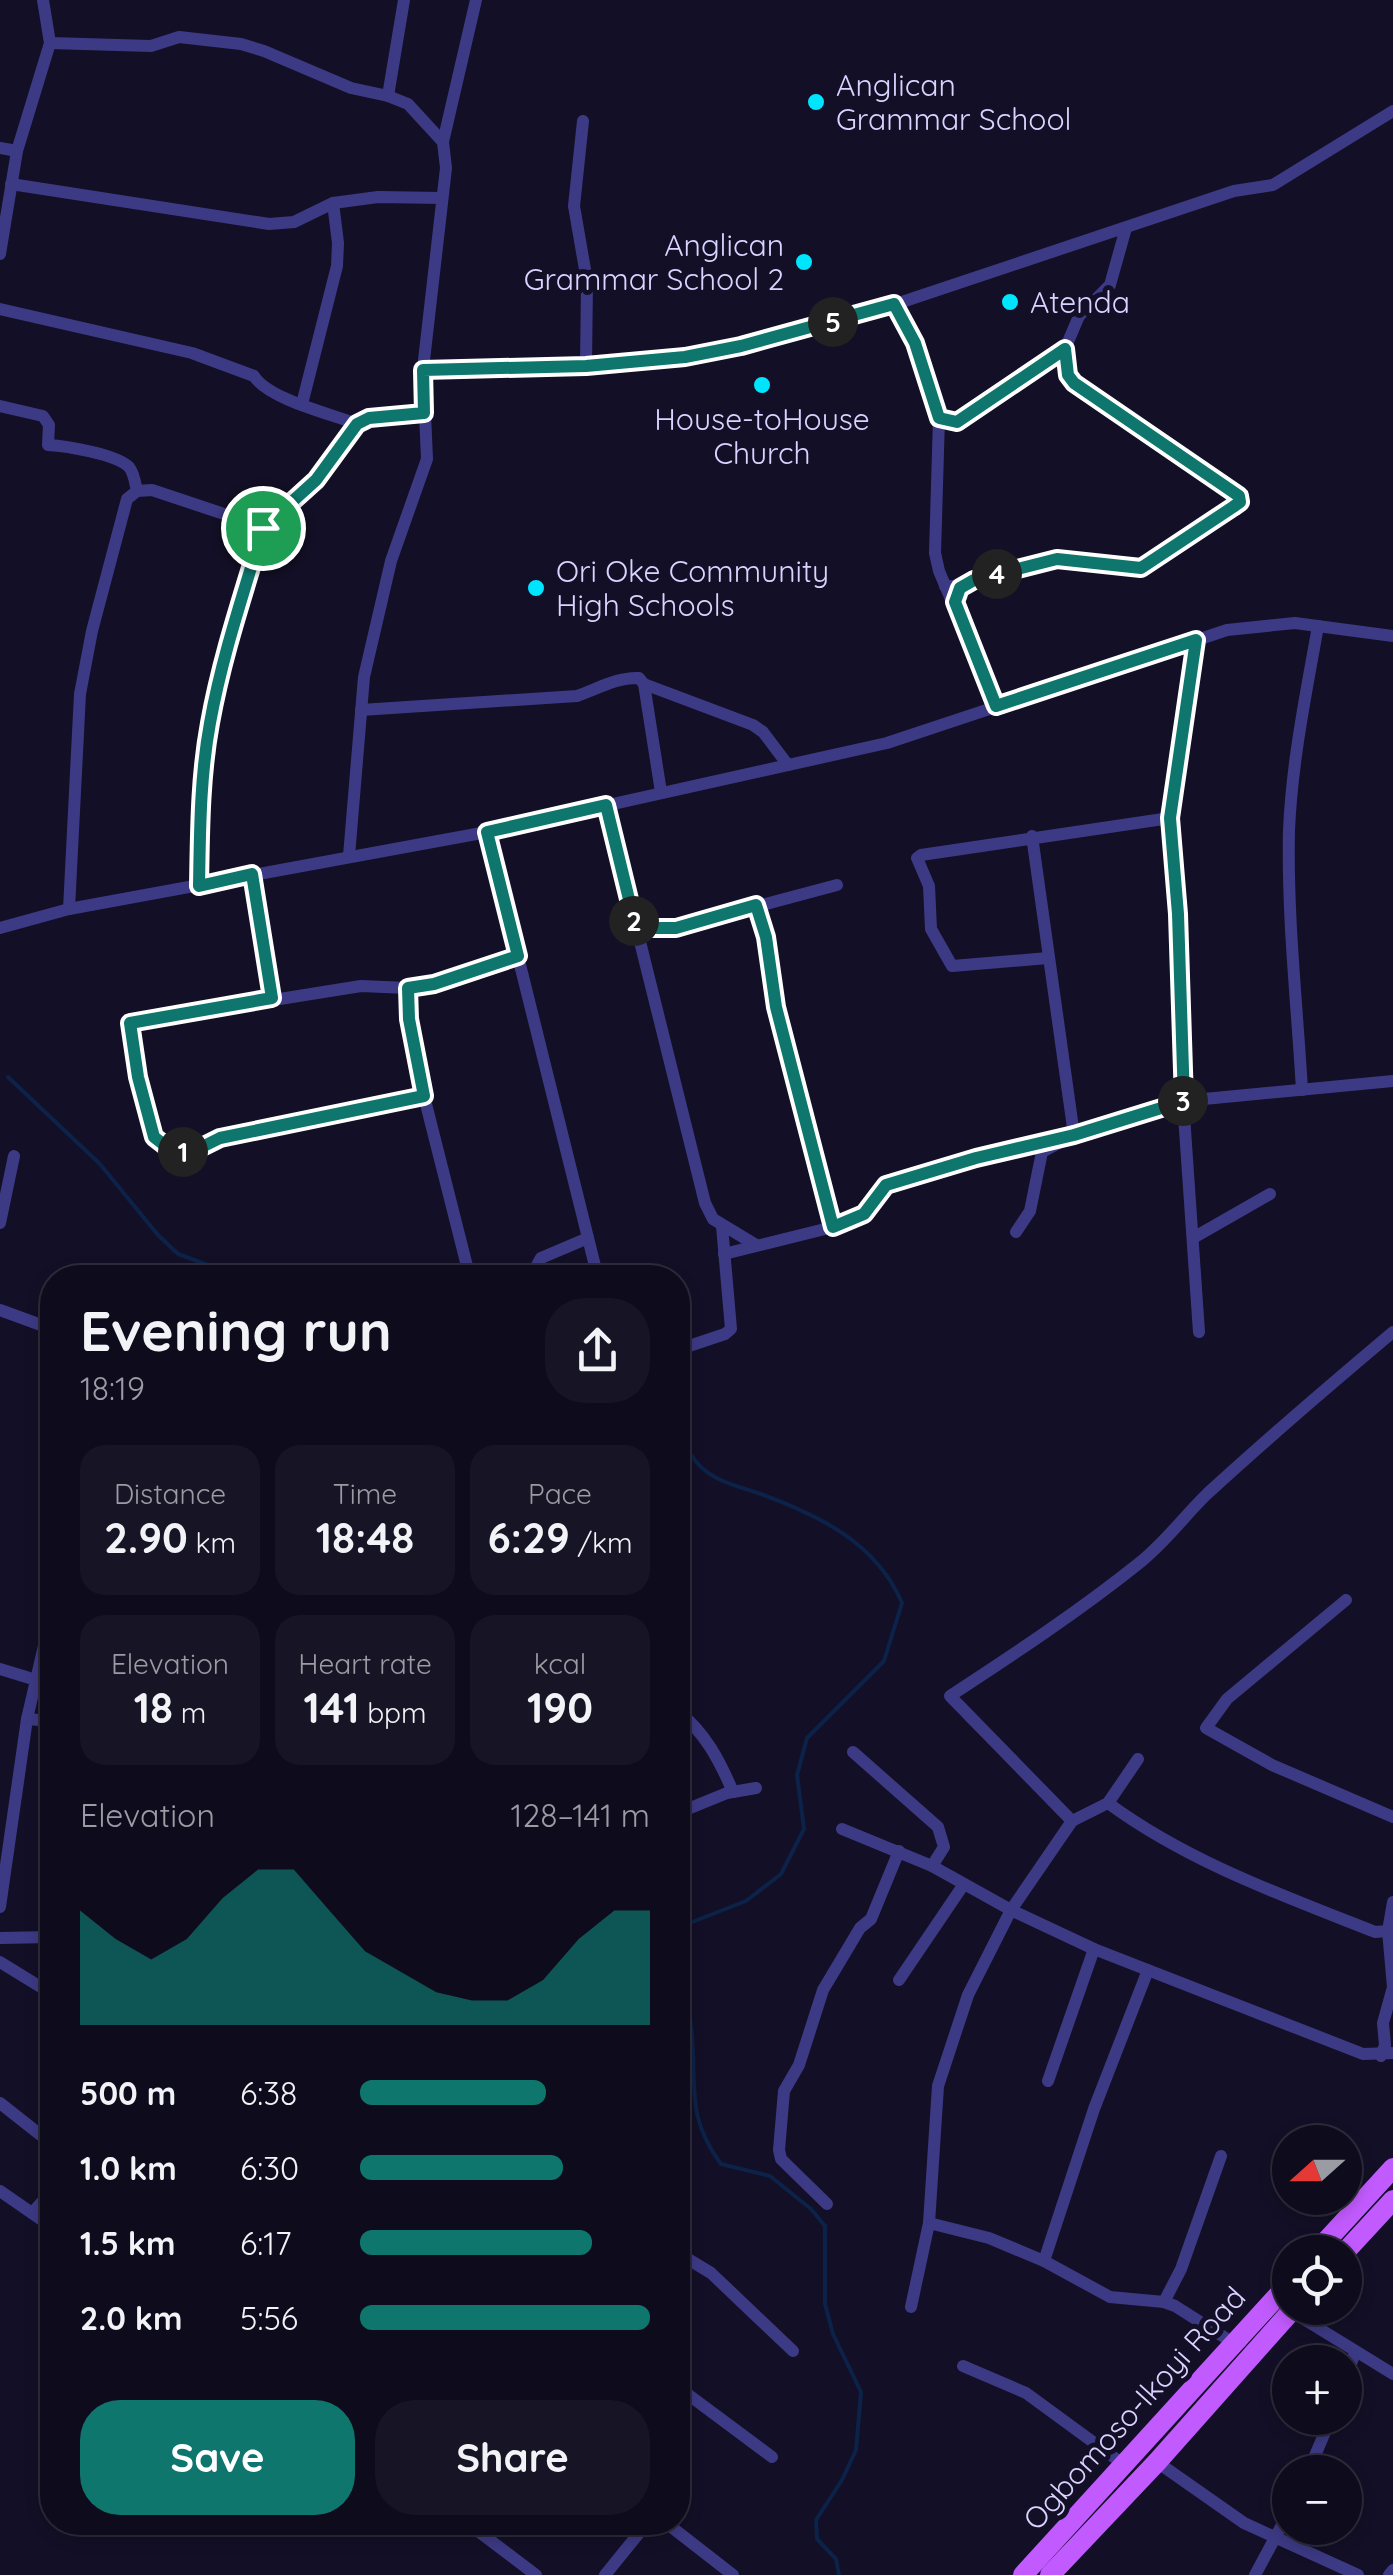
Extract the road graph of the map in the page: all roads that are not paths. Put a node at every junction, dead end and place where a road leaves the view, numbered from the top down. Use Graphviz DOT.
graph roads {
  1 [pos="42,0"];
  2 [pos="404,0"];
  3 [pos="476,0"];
  4 [pos="50,44"];
  5 [pos="388,96"];
  6 [pos="1393,110"];
  7 [pos="583,121"];
  8 [pos="443,142"];
  9 [pos="0,148"];
  10 [pos="17,151"];
  11 [pos="11,184"];
  12 [pos="442,198"];
  13 [pos="333,204"];
  14 [pos="1126,228"];
  15 [pos="0,254"];
  16 [pos="894,304"];
  17 [pos="0,309"];
  18 [pos="1065,349"];
  19 [pos="586,366"];
  20 [pos="423,370"];
  21 [pos="302,404"];
  22 [pos="0,406"];
  23 [pos="424,413"];
  24 [pos="939,418"];
  25 [pos="357,424"];
  26 [pos="137,491"];
  27 [pos="263,528"];
  28 [pos="952,587"];
  29 [pos="1318,626"];
  30 [pos="1393,636"];
  31 [pos="1196,640"];
  32 [pos="644,684"];
  33 [pos="996,706"];
  34 [pos="361,710"];
  35 [pos="788,764"];
  36 [pos="661,792"];
  37 [pos="606,805"];
  38 [pos="1170,818"];
  39 [pos="487,832"];
  40 [pos="1032,836"];
  41 [pos="349,856"];
  42 [pos="252,874"];
  43 [pos="837,885"];
  44 [pos="199,886"];
  45 [pos="756,905"];
  46 [pos="69,909"];
  47 [pos="0,928"];
  48 [pos="636,928"];
  49 [pos="518,956"];
  50 [pos="1048,958"];
  51 [pos="408,988"];
  52 [pos="272,998"];
  53 [pos="1393,1081"];
  54 [pos="1302,1090"];
  55 [pos="424,1096"];
  56 [pos="1184,1101"];
  57 [pos="1074,1135"];
  58 [pos="14,1156"];
  59 [pos="1270,1194"];
  60 [pos="0,1223"];
  61 [pos="722,1226"];
  62 [pos="833,1227"];
  63 [pos="1016,1232"];
  64 [pos="588,1238"];
  65 [pos="1193,1238"];
  66 [pos="756,1245"];
  67 [pos="724,1254"];
  68 [pos="467,1265"];
  69 [pos="538,1265"];
  70 [pos="595,1265"];
  71 [pos="0,1310"];
  72 [pos="40,1325"];
  73 [pos="1199,1332"];
  74 [pos="1393,1332"];
  75 [pos="690,1345"];
  76 [pos="1346,1600"];
  77 [pos="40,1663"];
  78 [pos="0,1669"];
  79 [pos="36,1680"];
  80 [pos="27,1719"];
  81 [pos="40,1720"];
  82 [pos="690,1721"];
  83 [pos="853,1752"];
  84 [pos="1138,1760"];
  85 [pos="756,1788"];
  86 [pos="733,1792"];
  87 [pos="1108,1803"];
  88 [pos="690,1808"];
  89 [pos="1393,1817"];
  90 [pos="1072,1822"];
  91 [pos="842,1829"];
  92 [pos="899,1851"];
  93 [pos="932,1866"];
  94 [pos="964,1884"];
  95 [pos="1393,1902"];
  96 [pos="0,1906"];
  97 [pos="1011,1910"];
  98 [pos="1388,1931"];
  99 [pos="40,1937"];
  100 [pos="0,1938"];
  101 [pos="1094,1949"];
  102 [pos="0,1962"];
  103 [pos="1148,1970"];
  104 [pos="898,1980"];
  105 [pos="40,1987"];
  106 [pos="1387,2055"];
  107 [pos="1048,2081"];
  108 [pos="0,2103"];
  109 [pos="40,2135"];
  110 [pos="1221,2156"];
  111 [pos="1393,2168"];
  112 [pos="0,2191"];
  113 [pos="1393,2200"];
  114 [pos="40,2204"];
  115 [pos="827,2204"];
  116 [pos="32,2213"];
  117 [pos="40,2219"];
  118 [pos="929,2224"];
  119 [pos="1332,2235"];
  120 [pos="1361,2235"];
  121 [pos="690,2260"];
  122 [pos="1044,2261"];
  123 [pos="1164,2302"];
  124 [pos="911,2307"];
  125 [pos="1272,2313"];
  126 [pos="1272,2320"];
  127 [pos="1320,2325"];
  128 [pos="1235,2344"];
  129 [pos="1345,2345"];
  130 [pos="793,2351"];
  131 [pos="1362,2357"];
  132 [pos="963,2366"];
  133 [pos="1393,2374"];
  134 [pos="690,2396"];
  135 [pos="772,2457"];
  136 [pos="1157,2462"];
  137 [pos="1124,2464"];
  138 [pos="483,2535"];
  139 [pos="637,2535"];
  140 [pos="682,2535"];
  141 [pos="1272,2537"];
  142 [pos="1272,2545"];
  143 [pos="1290,2545"];
  144 [pos="536,2575"];
  145 [pos="605,2575"];
  146 [pos="733,2575"];
  147 [pos="1023,2575"];
  148 [pos="1050,2575"];
  149 [pos="1255,2575"];
  150 [pos="1358,2575"];
  1 -- 4 [label="street"];
  2 -- 5 [label="street"];
  3 -- 8 [label="street"];
  4 -- 5 [label="street"];
  4 -- 10 [label="street"];
  5 -- 8 [label="street"];
  6 -- 14 [label="street"];
  7 -- 19 [label="street"];
  8 -- 12 [label="street"];
  9 -- 10 [label="street"];
  10 -- 11 [label="street"];
  11 -- 13 [label="street"];
  11 -- 15 [label="street"];
  12 -- 13 [label="street"];
  12 -- 20 [label="street"];
  13 -- 21 [label="street"];
  14 -- 16 [label="street"];
  14 -- 18 [label="street"];
  16 -- 19 [label="street"];
  16 -- 24 [label="street"];
  17 -- 21 [label="street"];
  18 -- 24 [label="street"];
  18 -- 28 [label="street"];
  19 -- 20 [label="street"];
  20 -- 23 [label="street"];
  21 -- 25 [label="street"];
  22 -- 26 [label="street"];
  23 -- 25 [label="street"];
  23 -- 34 [label="street"];
  24 -- 28 [label="street"];
  25 -- 27 [label="street"];
  26 -- 27 [label="street"];
  26 -- 46 [label="street"];
  27 -- 44 [label="street"];
  28 -- 33 [label="street"];
  29 -- 30 [label="street"];
  29 -- 31 [label="street"];
  29 -- 54 [label="street"];
  31 -- 33 [label="street"];
  31 -- 38 [label="street"];
  32 -- 34 [label="street"];
  32 -- 35 [label="street"];
  32 -- 36 [label="street"];
  33 -- 35 [label="street"];
  34 -- 41 [label="street"];
  35 -- 36 [label="street"];
  36 -- 37 [label="street"];
  37 -- 39 [label="street"];
  37 -- 48 [label="street"];
  38 -- 40 [label="street"];
  38 -- 56 [label="street"];
  39 -- 41 [label="street"];
  39 -- 49 [label="street"];
  40 -- 50 [label="street"];
  40 -- 50 [label="street"];
  41 -- 42 [label="street"];
  42 -- 44 [label="street"];
  42 -- 52 [label="street"];
  43 -- 45 [label="street"];
  44 -- 46 [label="street"];
  45 -- 48 [label="street"];
  45 -- 62 [label="street"];
  46 -- 47 [label="street"];
  48 -- 61 [label="street"];
  49 -- 51 [label="street"];
  49 -- 64 [label="street"];
  50 -- 57 [label="street"];
  51 -- 52 [label="street"];
  51 -- 55 [label="street"];
  52 -- 55 [label="street"];
  53 -- 54 [label="street"];
  54 -- 56 [label="street"];
  55 -- 68 [label="street"];
  56 -- 57 [label="street"];
  56 -- 65 [label="street"];
  57 -- 62 [label="street"];
  57 -- 63 [label="street"];
  58 -- 60 [label="street"];
  59 -- 65 [label="street"];
  61 -- 66 [label="street"];
  61 -- 67 [label="street"];
  62 -- 66 [label="street"];
  64 -- 69 [label="street"];
  64 -- 70 [label="street"];
  65 -- 73 [label="street"];
  66 -- 67 [label="street"];
  67 -- 75 [label="street"];
  71 -- 72 [label="street"];
  74 -- 90 [label="street"];
  76 -- 89 [label="street"];
  77 -- 79 [label="street"];
  78 -- 79 [label="street"];
  79 -- 80 [label="street"];
  80 -- 81 [label="street"];
  80 -- 96 [label="street"];
  82 -- 86 [label="street"];
  83 -- 93 [label="street"];
  84 -- 87 [label="street"];
  85 -- 86 [label="street"];
  86 -- 88 [label="street"];
  87 -- 90 [label="street"];
  87 -- 98 [label="street"];
  90 -- 97 [label="street"];
  91 -- 92 [label="street"];
  92 -- 93 [label="street"];
  92 -- 115 [label="street"];
  93 -- 94 [label="street"];
  94 -- 97 [label="street"];
  94 -- 104 [label="street"];
  95 -- 98 [label="street"];
  97 -- 101 [label="street"];
  97 -- 118 [label="street"];
  98 -- 106 [label="street"];
  99 -- 100 [label="street"];
  101 -- 103 [label="street"];
  101 -- 107 [label="street"];
  102 -- 105 [label="street"];
  103 -- 106 [label="street"];
  103 -- 122 [label="street"];
  108 -- 109 [label="street"];
  110 -- 123 [label="street"];
  111 -- 119 [label="main road"];
  112 -- 116 [label="street"];
  113 -- 120 [label="main road"];
  114 -- 116 [label="street"];
  116 -- 117 [label="street"];
  118 -- 122 [label="street"];
  118 -- 124 [label="street"];
  121 -- 130 [label="street"];
  122 -- 123 [label="street"];
  123 -- 128 [label="street"];
  125 -- 128 [label="main road, Ogbomoso-Ikoyi Road"];
  126 -- 136 [label="main road, Ogbomoso-Ikoyi Road"];
  127 -- 129 [label="street"];
  128 -- 137 [label="main road, Ogbomoso-Ikoyi Road"];
  131 -- 133 [label="street"];
  132 -- 137 [label="street"];
  134 -- 135 [label="street"];
  136 -- 141 [label="street"];
  136 -- 148 [label="main road, Ogbomoso-Ikoyi Road"];
  137 -- 147 [label="main road, Ogbomoso-Ikoyi Road"];
  138 -- 144 [label="street"];
  139 -- 145 [label="street"];
  140 -- 146 [label="street"];
  142 -- 149 [label="street"];
  143 -- 150 [label="street"];
}
